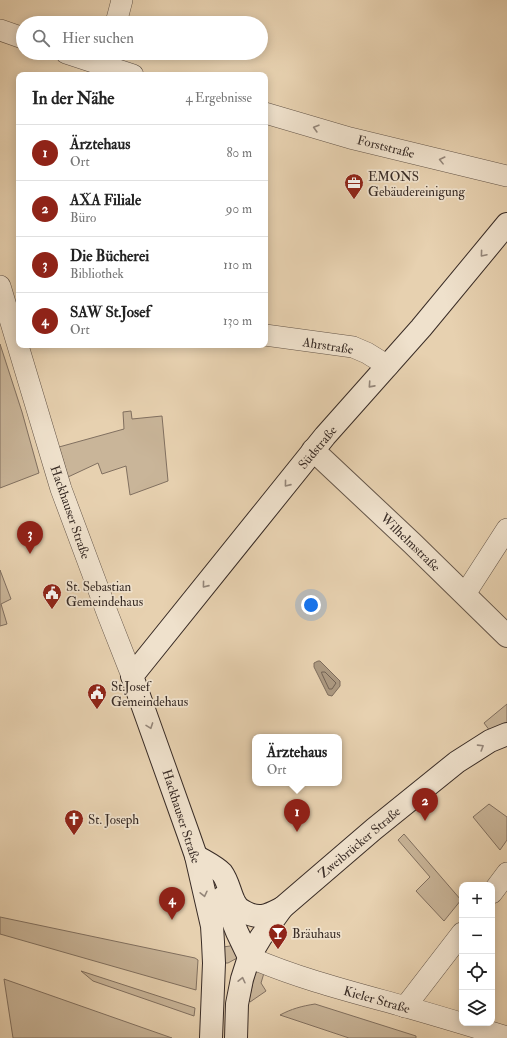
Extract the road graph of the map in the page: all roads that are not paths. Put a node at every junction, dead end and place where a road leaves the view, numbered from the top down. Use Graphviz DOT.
graph roads {
  1 [pos="122,0"];
  2 [pos="118,16"];
  3 [pos="0,30"];
  4 [pos="16,36"];
  5 [pos="107,60"];
  6 [pos="128,72"];
  7 [pos="268,115"];
  8 [pos="507,176"];
  9 [pos="507,224"];
  10 [pos="8,295"];
  11 [pos="16,324"];
  12 [pos="268,336"];
  13 [pos="22,348"];
  14 [pos="388,366"];
  15 [pos="313,450"];
  16 [pos="507,529"];
  17 [pos="465,594"];
  18 [pos="507,636"];
  19 [pos="132,676"];
  20 [pos="507,734"];
  21 [pos="203,860"];
  22 [pos="507,873"];
  23 [pos="495,889"];
  24 [pos="282,908"];
  25 [pos="459,937"];
  26 [pos="249,956"];
  27 [pos="405,1007"];
  28 [pos="507,1037"];
  29 [pos="210,1038"];
  30 [pos="236,1038"];
  1 -- 2 [label="street"];
  3 -- 4 [label="street"];
  5 -- 6 [label="street"];
  8 -- 7 [label="street, Forststraße, one-way"];
  9 -- 14 [label="main road, Südstraße, one-way"];
  10 -- 11 [label="street, Hackhauser Straße"];
  12 -- 14 [label="street, Ahrstraße"];
  13 -- 19 [label="street, Hackhauser Straße"];
  14 -- 15 [label="main road, Südstraße, one-way"];
  15 -- 17 [label="main road, Wilhelmstraße"];
  15 -- 19 [label="main road, Südstraße, one-way"];
  16 -- 17 [label="street"];
  17 -- 18 [label="main road, Wilhelmstraße"];
  19 -- 21 [label="main road, Hackhauser Straße, one-way"];
  24 -- 20 [label="main road, Zweibrücker Straße, one-way"];
  21 -- 24 [label="main road"];
  21 -- 26 [label="main road"];
  21 -- 29 [label="main road, Hackhauser Straße, one-way"];
  22 -- 23 [label="street"];
  24 -- 26 [label="main road, Zweibrücker Straße"];
  25 -- 27 [label="street"];
  26 -- 27 [label="street, Kieler Straße"];
  30 -- 26 [label="main road, Zweibrücker Straße, one-way"];
  27 -- 28 [label="street, Kieler Straße"];
}
